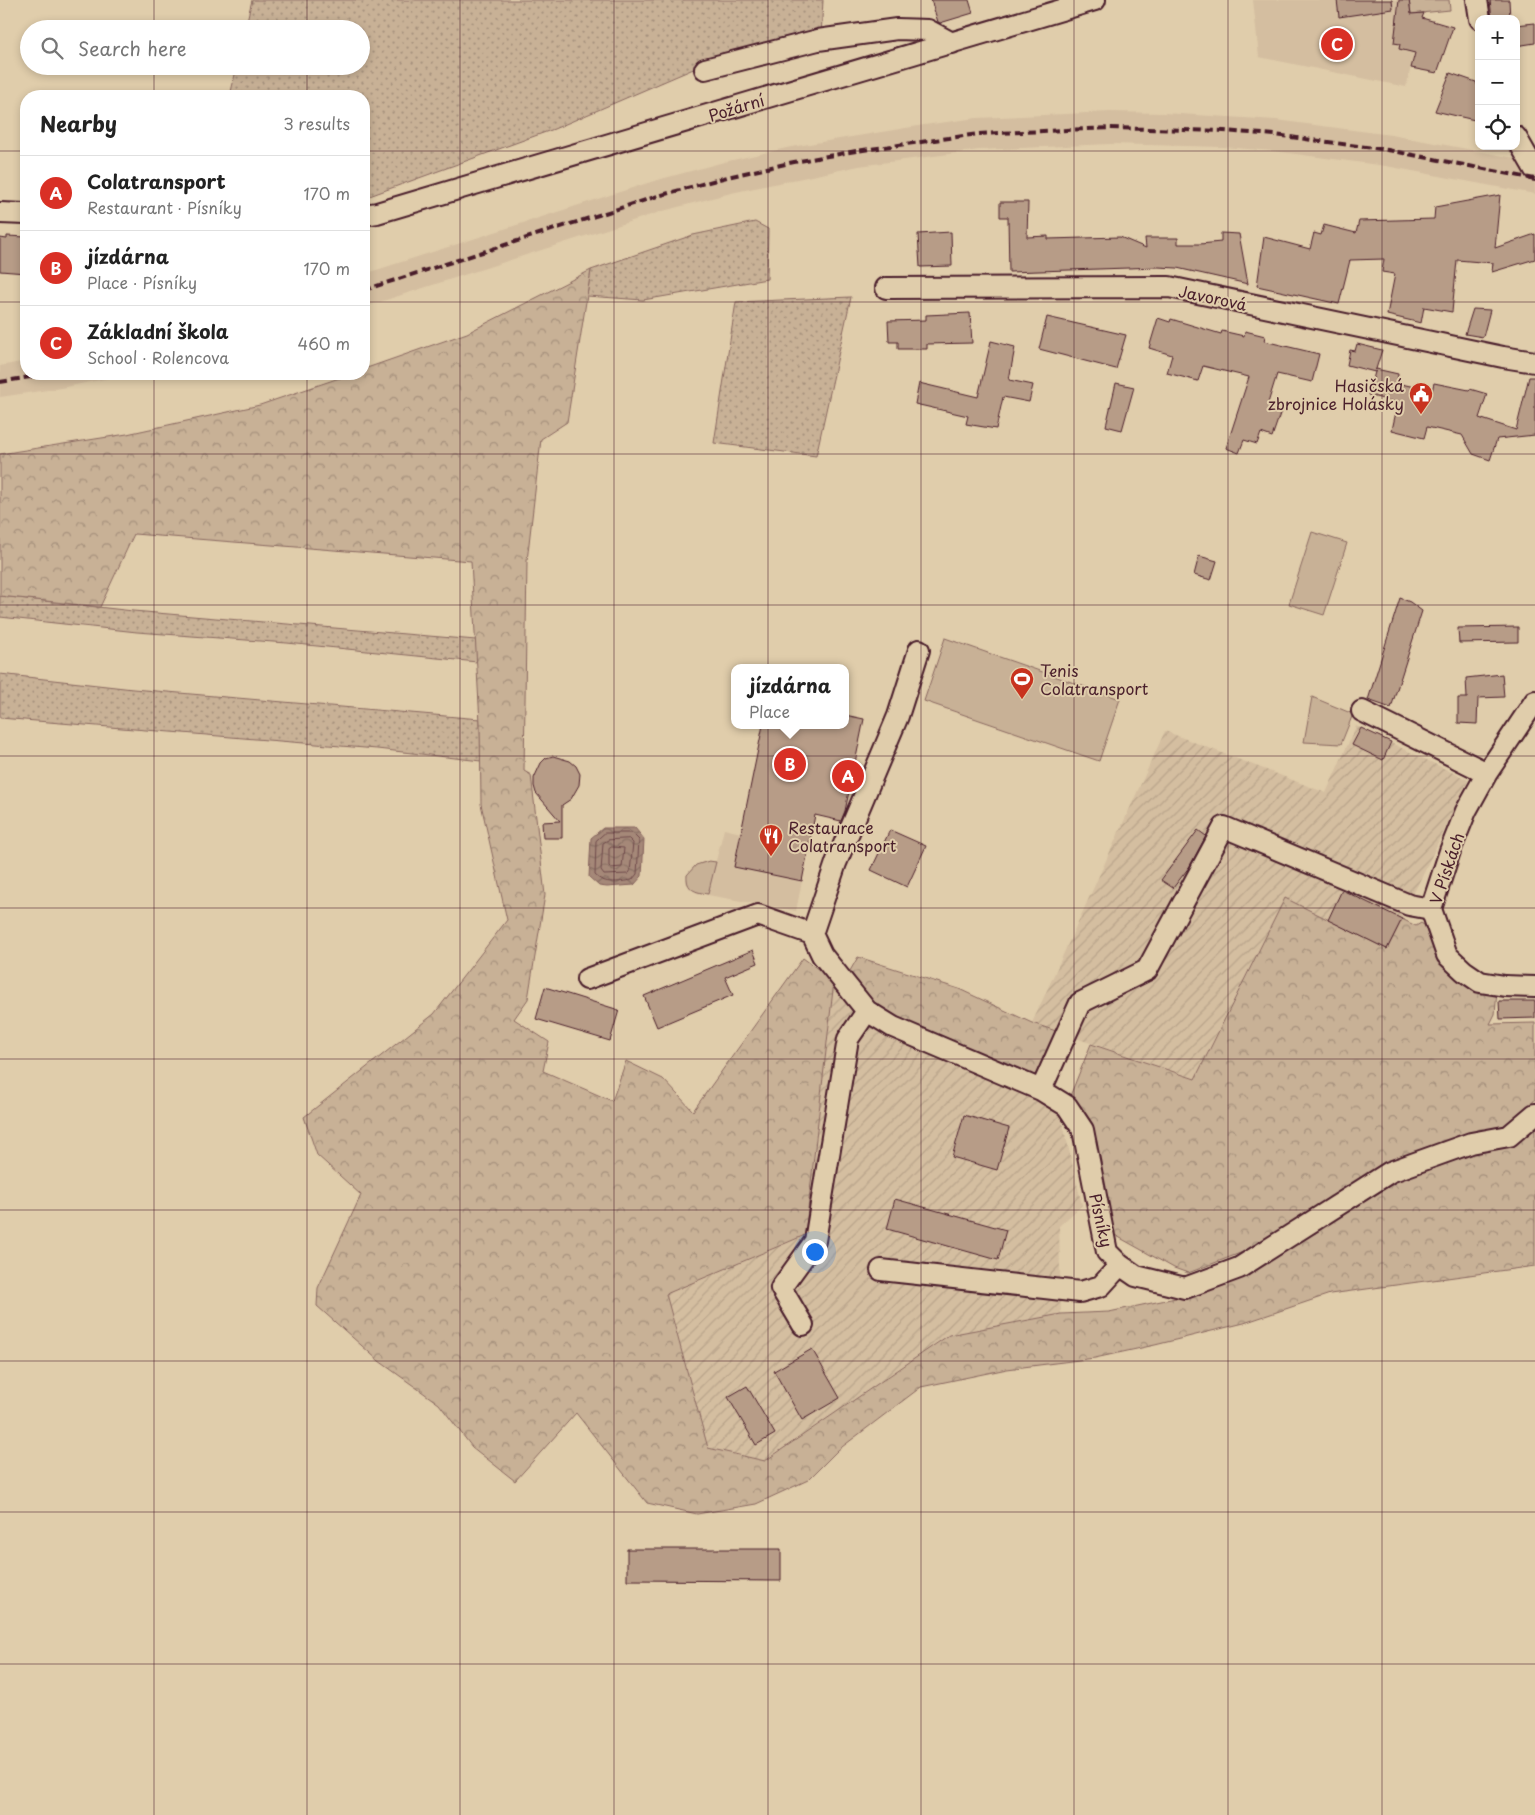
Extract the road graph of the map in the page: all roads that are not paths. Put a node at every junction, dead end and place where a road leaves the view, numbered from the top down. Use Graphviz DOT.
graph roads {
  1 [pos="1095,0"];
  2 [pos="1477,0"];
  3 [pos="1479,15"];
  4 [pos="952,43"];
  5 [pos="705,69"];
  6 [pos="1520,143"];
  7 [pos="1533,162"];
  8 [pos="0,213"];
  9 [pos="20,214"];
  10 [pos="370,214"];
  11 [pos="886,288"];
  12 [pos="1535,362"];
  13 [pos="919,650"];
  14 [pos="1535,701"];
  15 [pos="1362,711"];
  16 [pos="1487,773"];
  17 [pos="1430,909"];
  18 [pos="804,932"];
  19 [pos="587,979"];
  20 [pos="1535,987"];
  21 [pos="867,1011"];
  22 [pos="1041,1090"];
  23 [pos="1535,1114"];
  24 [pos="1120,1265"];
  25 [pos="881,1270"];
  26 [pos="803,1325"];
  1 -- 4 [label="street, Požární"];
  2 -- 3 [label="street"];
  4 -- 5 [label="street"];
  4 -- 10 [label="street, Požární"];
  6 -- 7 [label="street"];
  8 -- 9 [label="street"];
  11 -- 12 [label="street, Javorová"];
  13 -- 18 [label="street"];
  14 -- 16 [label="street, V Pískách"];
  15 -- 16 [label="street"];
  16 -- 17 [label="street, V Pískách"];
  17 -- 20 [label="street, V Pískách"];
  17 -- 22 [label="street"];
  18 -- 19 [label="street"];
  18 -- 21 [label="street, Písníky"];
  21 -- 22 [label="street, Písníky"];
  21 -- 26 [label="street"];
  22 -- 24 [label="street, Písníky"];
  23 -- 24 [label="street, Písníky"];
  24 -- 25 [label="street"];
}
